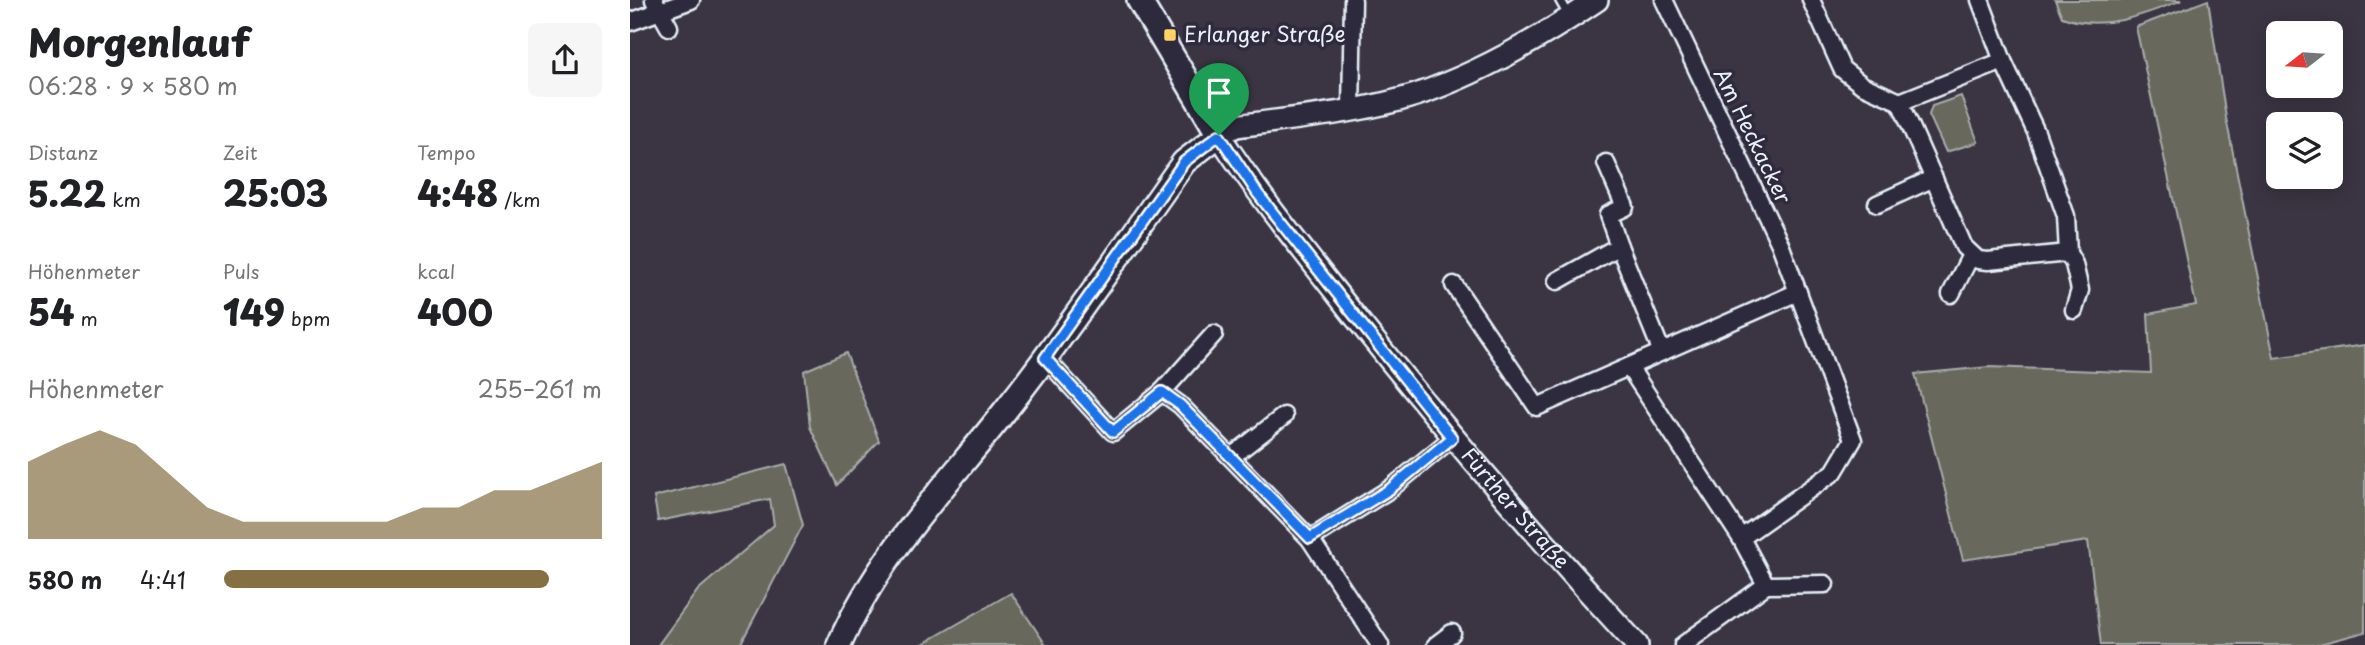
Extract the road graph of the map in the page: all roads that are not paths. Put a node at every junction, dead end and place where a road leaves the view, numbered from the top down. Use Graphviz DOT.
graph roads {
  1 [pos="691,0"];
  2 [pos="1139,0"];
  3 [pos="1353,0"];
  4 [pos="1597,0"];
  5 [pos="1664,0"];
  6 [pos="1811,0"];
  7 [pos="1980,0"];
  8 [pos="657,6"];
  9 [pos="1565,9"];
  10 [pos="630,22"];
  11 [pos="669,27"];
  12 [pos="2003,61"];
  13 [pos="1900,102"];
  14 [pos="1352,110"];
  15 [pos="1219,135"];
  16 [pos="1606,163"];
  17 [pos="1934,178"];
  18 [pos="1877,204"];
  19 [pos="1619,246"];
  20 [pos="2068,253"];
  21 [pos="1971,255"];
  22 [pos="1557,281"];
  23 [pos="1454,285"];
  24 [pos="1798,292"];
  25 [pos="1951,295"];
  26 [pos="2074,310"];
  27 [pos="1214,334"];
  28 [pos="1661,351"];
  29 [pos="1045,358"];
  30 [pos="1629,366"];
  31 [pos="1162,392"];
  32 [pos="1284,416"];
  33 [pos="1452,438"];
  34 [pos="1231,457"];
  35 [pos="1310,538"];
  36 [pos="1741,538"];
  37 [pos="1825,584"];
  38 [pos="1766,585"];
  39 [pos="1452,633"];
  40 [pos="839,645"];
  41 [pos="1380,645"];
  42 [pos="1436,645"];
  43 [pos="1637,645"];
  44 [pos="1683,645"];
  1 -- 8 [label="street"];
  2 -- 15 [label="main road"];
  3 -- 14 [label="street"];
  4 -- 9 [label="street"];
  5 -- 24 [label="street, Am Heckacker"];
  6 -- 13 [label="street"];
  7 -- 12 [label="street"];
  8 -- 10 [label="street"];
  8 -- 11 [label="street"];
  9 -- 14 [label="street"];
  12 -- 13 [label="street"];
  12 -- 20 [label="street"];
  13 -- 17 [label="street"];
  14 -- 15 [label="street"];
  15 -- 29 [label="main road"];
  15 -- 33 [label="street, Fürther Straße"];
  16 -- 19 [label="street"];
  17 -- 18 [label="street"];
  17 -- 21 [label="street"];
  19 -- 22 [label="street"];
  19 -- 28 [label="street"];
  20 -- 21 [label="street"];
  20 -- 26 [label="street"];
  21 -- 25 [label="street"];
  23 -- 30 [label="street"];
  24 -- 28 [label="street"];
  24 -- 36 [label="street, Am Heckacker"];
  27 -- 31 [label="street"];
  28 -- 30 [label="street"];
  29 -- 31 [label="street"];
  29 -- 40 [label="main road"];
  30 -- 36 [label="street"];
  31 -- 34 [label="street"];
  32 -- 34 [label="street"];
  33 -- 35 [label="street"];
  33 -- 43 [label="street, Fürther Straße"];
  34 -- 35 [label="street"];
  35 -- 41 [label="street"];
  36 -- 38 [label="street"];
  37 -- 38 [label="street"];
  38 -- 44 [label="street"];
  39 -- 42 [label="street"];
}
